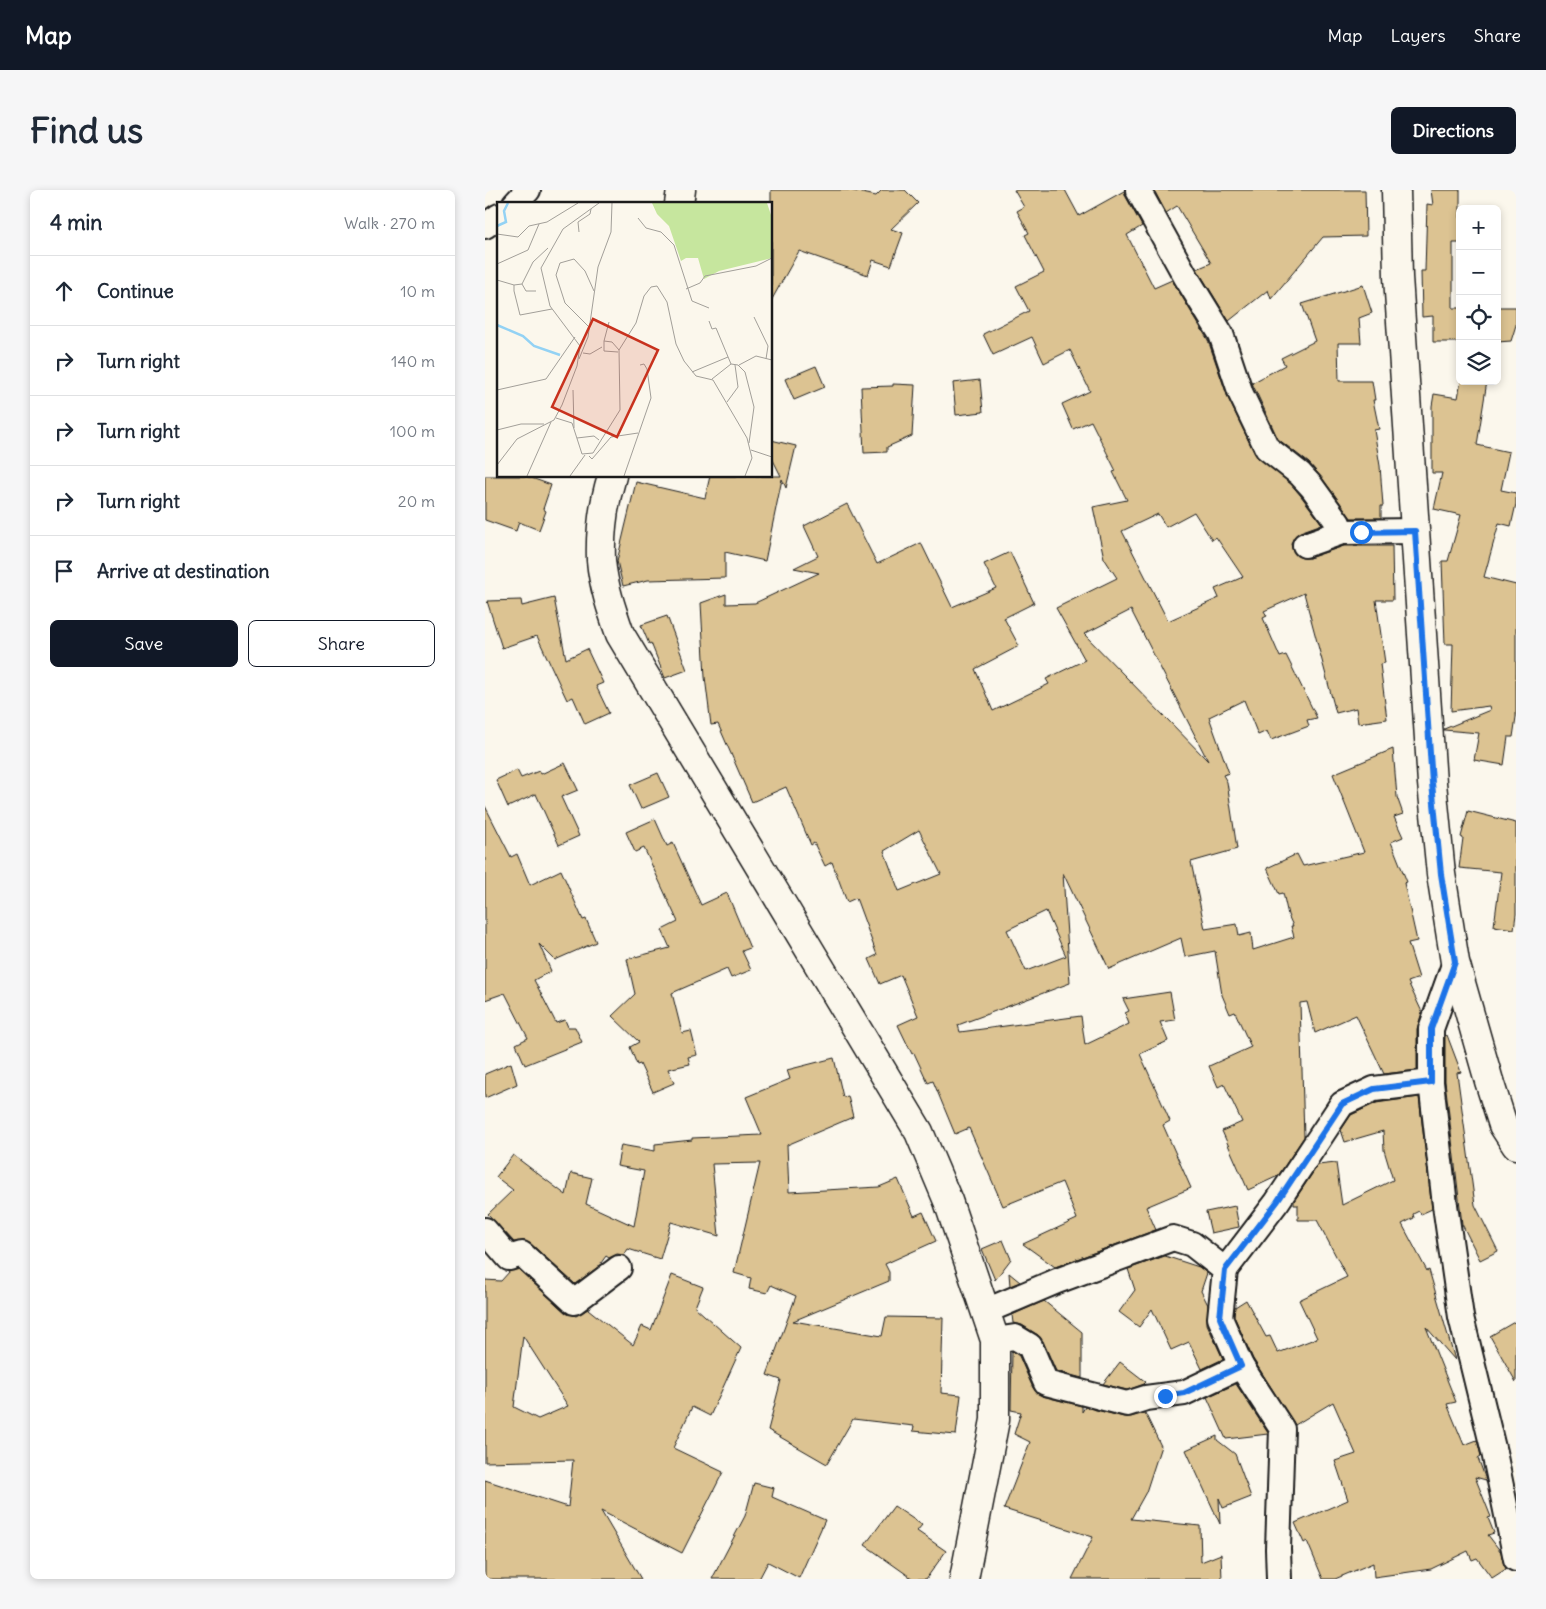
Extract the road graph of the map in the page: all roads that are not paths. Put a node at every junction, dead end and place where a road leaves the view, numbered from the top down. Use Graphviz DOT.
graph roads {
  1 [pos="528,190"];
  2 [pos="1138,190"];
  3 [pos="1396,190"];
  4 [pos="517,202"];
  5 [pos="497,217"];
  6 [pos="485,226"];
  7 [pos="612,478"];
  8 [pos="1415,531"];
  9 [pos="1342,532"];
  10 [pos="1305,545"];
  11 [pos="1455,962"];
  12 [pos="1431,1082"];
  13 [pos="1516,1145"];
  14 [pos="485,1230"];
  15 [pos="619,1268"];
  16 [pos="1225,1270"];
  17 [pos="987,1311"];
  18 [pos="995,1340"];
  19 [pos="1241,1366"];
  20 [pos="1505,1454"];
  21 [pos="1516,1559"];
  22 [pos="964,1579"];
  23 [pos="1279,1579"];
  1 -- 4 [label="street"];
  2 -- 9 [label="street"];
  3 -- 8 [label="street"];
  5 -- 6 [label="street"];
  7 -- 17 [label="street"];
  8 -- 9 [label="street"];
  8 -- 11 [label="street"];
  9 -- 10 [label="street"];
  11 -- 12 [label="street"];
  11 -- 13 [label="street"];
  12 -- 16 [label="street"];
  12 -- 20 [label="street"];
  14 -- 15 [label="street"];
  16 -- 17 [label="street"];
  16 -- 19 [label="street"];
  17 -- 18 [label="street"];
  18 -- 19 [label="street"];
  18 -- 22 [label="street"];
  19 -- 23 [label="street"];
  20 -- 21 [label="street"];
}
